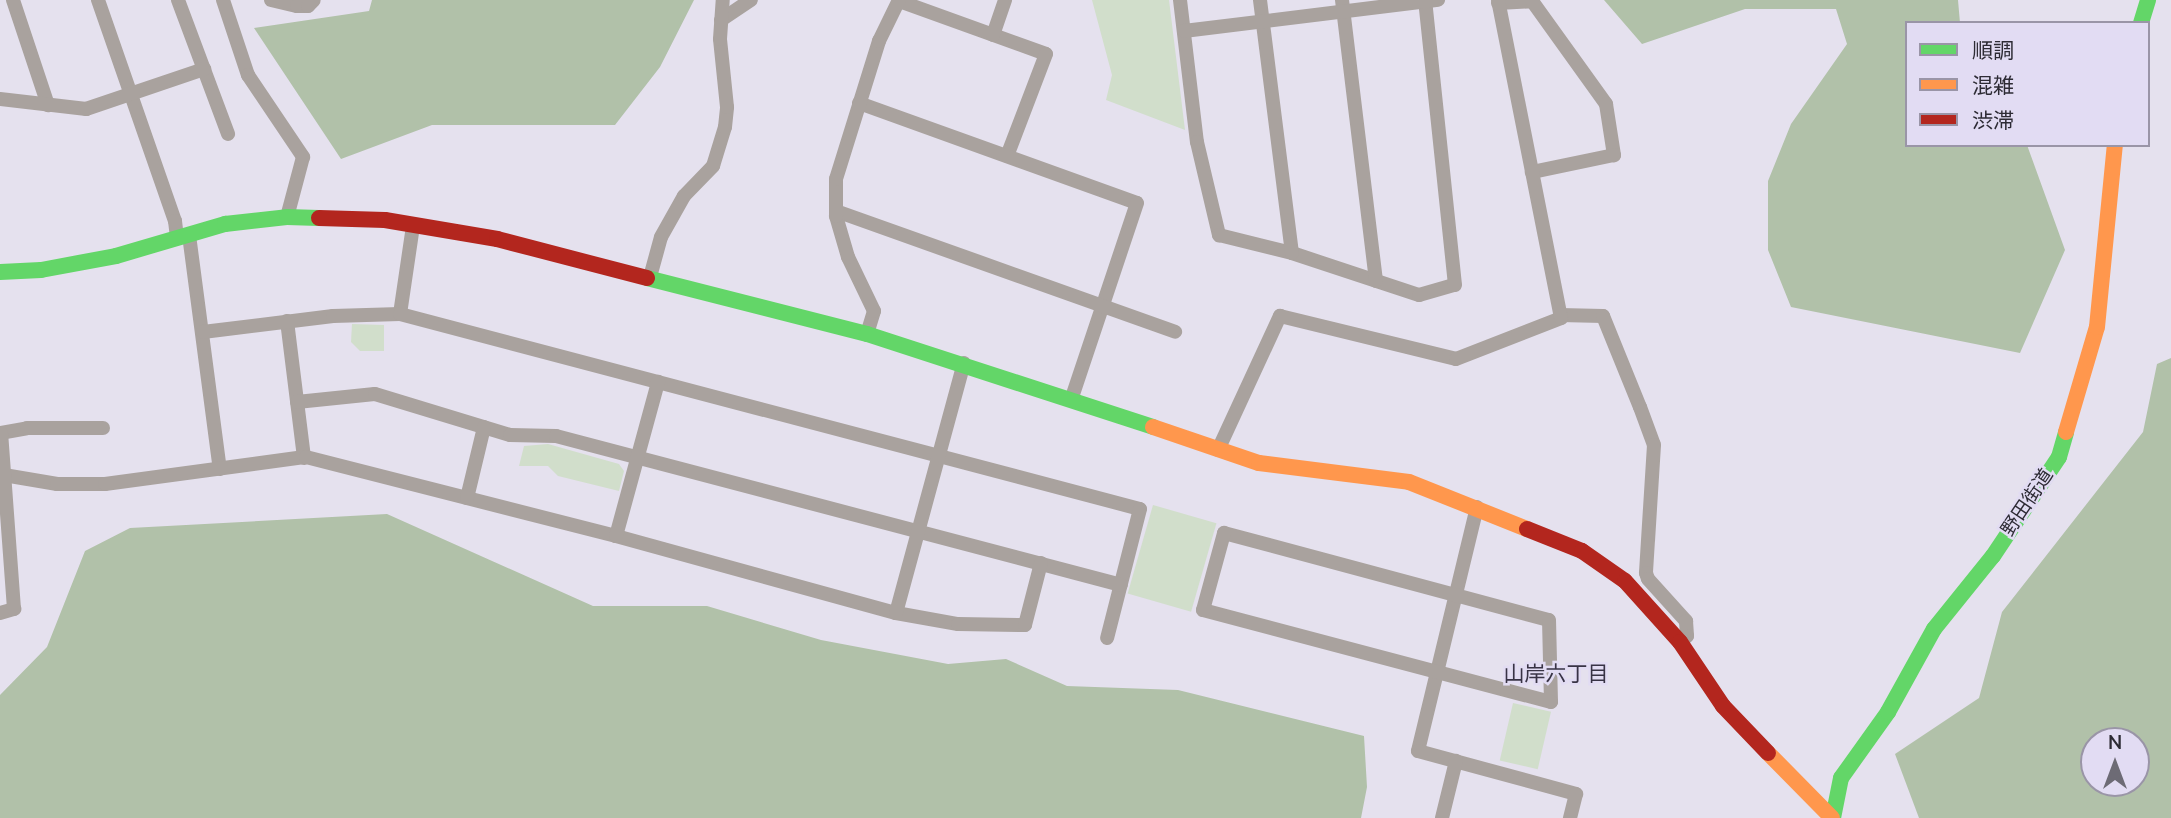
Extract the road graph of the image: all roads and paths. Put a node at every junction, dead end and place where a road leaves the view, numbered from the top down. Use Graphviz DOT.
graph roads {
  1 [pos="13,0"];
  2 [pos="98,0"];
  3 [pos="178,0"];
  4 [pos="223,0"];
  5 [pos="271,0"];
  6 [pos="314,0"];
  7 [pos="723,0"];
  8 [pos="751,0"];
  9 [pos="899,0"];
  10 [pos="1005,0"];
  11 [pos="1180,0"];
  12 [pos="1259,0"];
  13 [pos="2148,0"];
  14 [pos="1429,1"];
  15 [pos="1498,1"];
  16 [pos="1343,6"];
  17 [pos="721,20"];
  18 [pos="2142,21"];
  19 [pos="1262,22"];
  20 [pos="1184,31"];
  21 [pos="993,35"];
  22 [pos="204,69"];
  23 [pos="131,94"];
  24 [pos="0,99"];
  25 [pos="859,103"];
  26 [pos="48,105"];
  27 [pos="228,134"];
  28 [pos="2115,147"];
  29 [pos="1007,156"];
  30 [pos="1532,172"];
  31 [pos="836,211"];
  32 [pos="286,217"];
  33 [pos="413,226"];
  34 [pos="183,236"];
  35 [pos="1292,253"];
  36 [pos="0,272"];
  37 [pos="650,277"];
  38 [pos="1376,281"];
  39 [pos="1103,306"];
  40 [pos="400,314"];
  41 [pos="1560,315"];
  42 [pos="287,321"];
  43 [pos="203,331"];
  44 [pos="1175,332"];
  45 [pos="867,334"];
  46 [pos="964,363"];
  47 [pos="658,382"];
  48 [pos="1071,400"];
  49 [pos="297,402"];
  50 [pos="484,427"];
  51 [pos="103,428"];
  52 [pos="0,433"];
  53 [pos="1218,450"];
  54 [pos="937,456"];
  55 [pos="304,458"];
  56 [pos="637,458"];
  57 [pos="220,469"];
  58 [pos="4,475"];
  59 [pos="467,498"];
  60 [pos="1477,507"];
  61 [pos="4,519"];
  62 [pos="917,531"];
  63 [pos="616,536"];
  64 [pos="1041,564"];
  65 [pos="1121,585"];
  66 [pos="1455,595"];
  67 [pos="0,613"];
  68 [pos="896,613"];
  69 [pos="1107,638"];
  70 [pos="1680,642"];
  71 [pos="1437,671"];
  72 [pos="1457,761"];
  73 [pos="1442,818"];
  74 [pos="1570,818"];
  75 [pos="1833,818"];
  1 -- 26 [label="street"];
  2 -- 23 [label="street"];
  3 -- 22 [label="street"];
  4 -- 32 [label="street"];
  5 -- 6 [label="street"];
  7 -- 17 [label="street"];
  8 -- 17 [label="street"];
  9 -- 21 [label="street"];
  9 -- 25 [label="street"];
  10 -- 21 [label="street"];
  11 -- 20 [label="street"];
  12 -- 19 [label="street"];
  13 -- 18 [label="street"];
  14 -- 16 [label="street"];
  14 -- 38 [label="street"];
  15 -- 30 [label="street"];
  15 -- 30 [label="street"];
  16 -- 19 [label="street"];
  16 -- 38 [label="street"];
  17 -- 37 [label="street"];
  19 -- 20 [label="street"];
  19 -- 35 [label="street"];
  20 -- 35 [label="street"];
  21 -- 29 [label="street"];
  22 -- 23 [label="street"];
  22 -- 27 [label="street"];
  23 -- 26 [label="street"];
  23 -- 34 [label="street"];
  24 -- 26 [label="street"];
  25 -- 29 [label="street"];
  25 -- 31 [label="street"];
  28 -- 75 [label="street, 野田街道"];
  29 -- 39 [label="street"];
  30 -- 41 [label="street"];
  31 -- 39 [label="street"];
  31 -- 45 [label="street"];
  32 -- 33 [label="street"];
  32 -- 34 [label="street"];
  33 -- 37 [label="street"];
  33 -- 40 [label="street"];
  34 -- 36 [label="street"];
  34 -- 43 [label="street"];
  35 -- 38 [label="street"];
  37 -- 45 [label="street"];
  39 -- 44 [label="street"];
  39 -- 48 [label="street"];
  40 -- 42 [label="street"];
  40 -- 47 [label="street"];
  41 -- 53 [label="street"];
  41 -- 70 [label="street"];
  42 -- 43 [label="street"];
  42 -- 49 [label="street"];
  43 -- 57 [label="street"];
  45 -- 46 [label="street"];
  46 -- 48 [label="street"];
  46 -- 54 [label="street"];
  47 -- 54 [label="street"];
  47 -- 56 [label="street"];
  48 -- 53 [label="street"];
  49 -- 50 [label="street"];
  49 -- 55 [label="street"];
  50 -- 56 [label="street"];
  50 -- 59 [label="street"];
  51 -- 52 [label="street"];
  52 -- 58 [label="street"];
  53 -- 60 [label="street"];
  54 -- 62 [label="street"];
  54 -- 65 [label="street"];
  55 -- 57 [label="street"];
  55 -- 59 [label="street"];
  56 -- 62 [label="street"];
  56 -- 63 [label="street"];
  57 -- 58 [label="street"];
  58 -- 61 [label="street"];
  59 -- 63 [label="street"];
  60 -- 66 [label="street"];
  60 -- 70 [label="street"];
  61 -- 67 [label="street"];
  62 -- 64 [label="street"];
  62 -- 68 [label="street"];
  63 -- 68 [label="street"];
  64 -- 65 [label="street"];
  64 -- 68 [label="street"];
  65 -- 69 [label="street"];
  66 -- 71 [label="street"];
  66 -- 71 [label="street"];
  66 -- 71 [label="street"];
  70 -- 75 [label="street"];
  71 -- 72 [label="street"];
  72 -- 73 [label="street"];
  72 -- 74 [label="street"];
}
